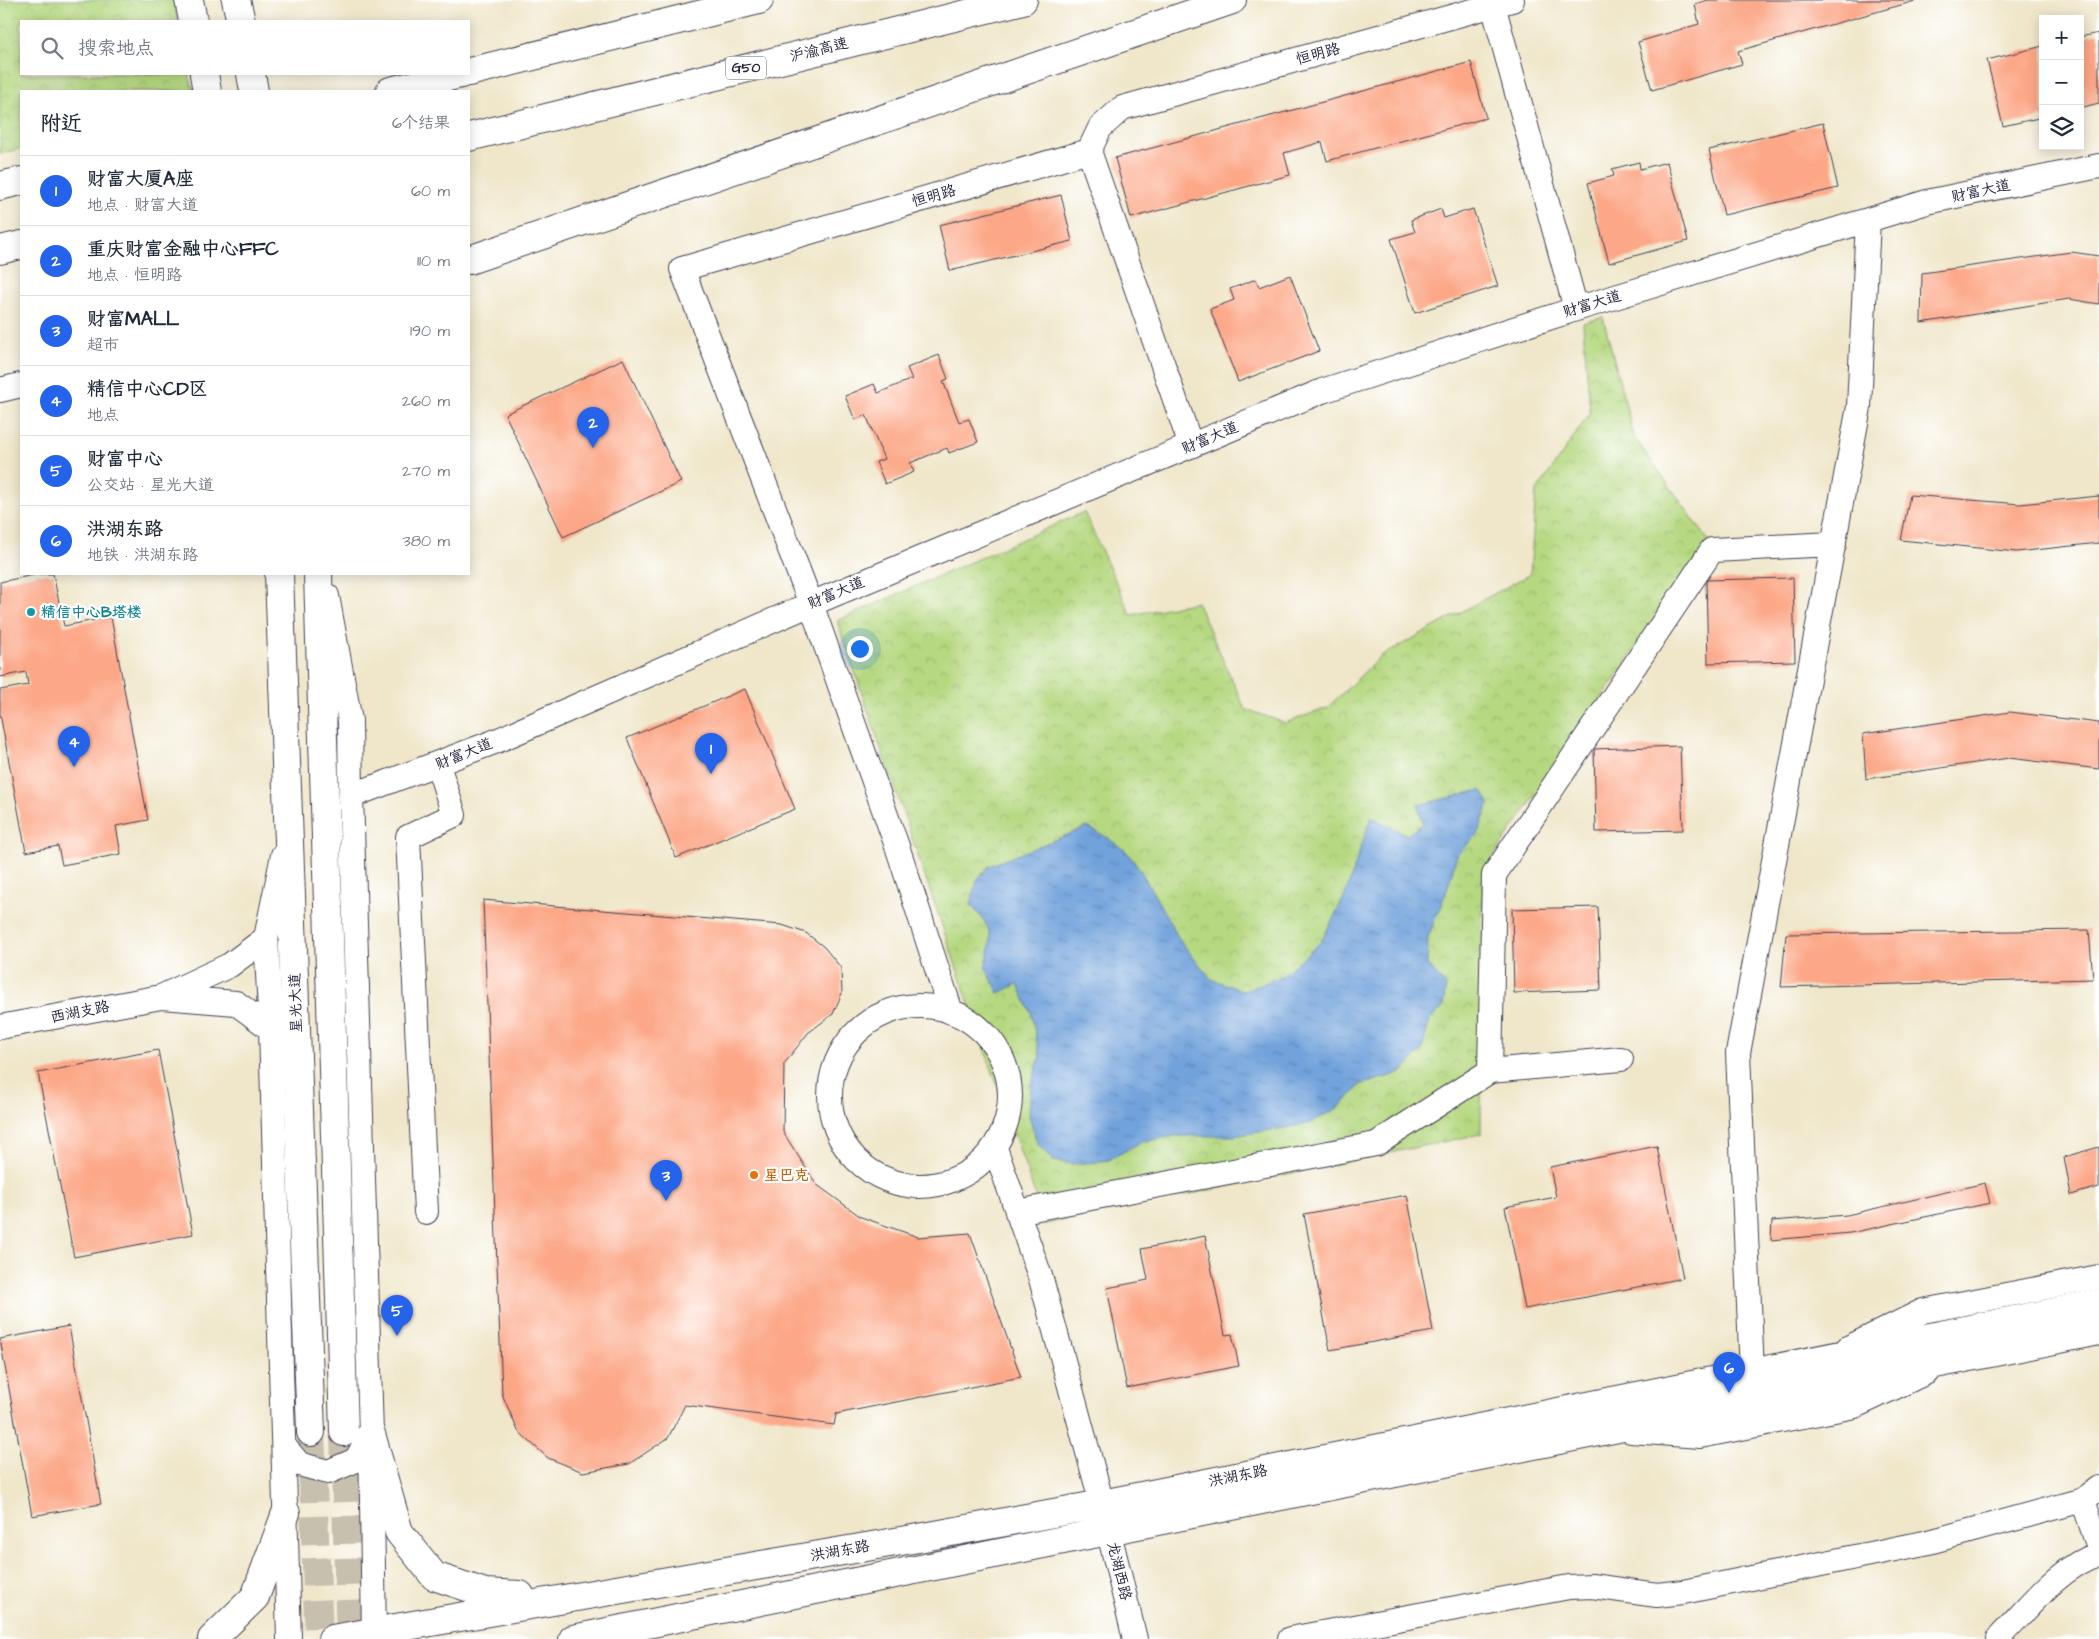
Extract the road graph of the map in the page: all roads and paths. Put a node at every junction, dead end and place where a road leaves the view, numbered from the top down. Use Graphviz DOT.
graph roads {
  1 [pos="189,0"];
  2 [pos="236,0"];
  3 [pos="759,0"];
  4 [pos="1024,0"];
  5 [pos="1232,0"];
  6 [pos="1503,3"];
  7 [pos="193,20"];
  8 [pos="241,20"];
  9 [pos="470,72"];
  10 [pos="204,75"];
  11 [pos="251,75"];
  12 [pos="457,75"];
  13 [pos="207,90"];
  14 [pos="254,90"];
  15 [pos="394,90"];
  16 [pos="470,137"];
  17 [pos="1089,151"];
  18 [pos="2099,166"];
  19 [pos="20,181"];
  20 [pos="0,186"];
  21 [pos="1868,220"];
  22 [pos="20,245"];
  23 [pos="0,250"];
  24 [pos="470,260"];
  25 [pos="1576,309"];
  26 [pos="20,385"];
  27 [pos="0,390"];
  28 [pos="1191,446"];
  29 [pos="1834,544"];
  30 [pos="279,575"];
  31 [pos="318,575"];
  32 [pos="322,575"];
  33 [pos="811,604"];
  34 [pos="438,765"];
  35 [pos="351,796"];
  36 [pos="289,828"];
  37 [pos="266,938"];
  38 [pos="161,997"];
  39 [pos="951,1012"];
  40 [pos="0,1027"];
  41 [pos="271,1029"];
  42 [pos="1621,1059"];
  43 [pos="1490,1071"];
  44 [pos="994,1148"];
  45 [pos="426,1212"];
  46 [pos="1018,1212"];
  47 [pos="2099,1277"];
  48 [pos="2099,1303"];
  49 [pos="2099,1331"];
  50 [pos="1828,1357"];
  51 [pos="1752,1373"];
  52 [pos="312,1432"];
  53 [pos="358,1433"];
  54 [pos="284,1446"];
  55 [pos="2091,1494"];
  56 [pos="1102,1504"];
  57 [pos="286,1513"];
  58 [pos="1109,1532"];
  59 [pos="2099,1548"];
  60 [pos="2099,1554"];
  61 [pos="567,1598"];
  62 [pos="374,1635"];
  63 [pos="212,1639"];
  64 [pos="288,1639"];
  65 [pos="332,1639"];
  66 [pos="573,1639"];
  67 [pos="1135,1639"];
  68 [pos="1290,1639"];
  69 [pos="1998,1639"];
  1 -- 7 [label="main road"];
  2 -- 8 [label="main road"];
  3 -- 9 [label="main road"];
  4 -- 16 [label="main road, 沪渝高速 / G50"];
  5 -- 24 [label="main road"];
  6 -- 17 [label="street, 恒明路"];
  6 -- 25 [label="street"];
  10 -- 13 [label="main road"];
  11 -- 14 [label="main road"];
  12 -- 15 [label="main road"];
  17 -- 28 [label="street"];
  17 -- 33 [label="street, 恒明路"];
  18 -- 21 [label="street, 财富大道"];
  19 -- 20 [label="main road"];
  21 -- 25 [label="street, 财富大道"];
  21 -- 29 [label="street"];
  22 -- 23 [label="main road"];
  25 -- 28 [label="street, 财富大道"];
  26 -- 27 [label="street"];
  28 -- 33 [label="street, 财富大道"];
  29 -- 43 [label="street"];
  29 -- 51 [label="street"];
  30 -- 36 [label="main road, 星光大道"];
  31 -- 53 [label="main road"];
  32 -- 35 [label="street"];
  33 -- 34 [label="street, 财富大道"];
  33 -- 39 [label="street"];
  34 -- 35 [label="street, 财富大道"];
  34 -- 45 [label="street"];
  35 -- 53 [label="street"];
  36 -- 37 [label="street"];
  36 -- 52 [label="main road, 星光大道"];
  37 -- 38 [label="street"];
  37 -- 41 [label="street"];
  38 -- 40 [label="street, 西湖支路"];
  38 -- 41 [label="street"];
  39 -- 44 [label="street"];
  39 -- 44 [label="street"];
  41 -- 54 [label="street"];
  42 -- 43 [label="street"];
  43 -- 46 [label="street"];
  44 -- 46 [label="street, 龙湖西路"];
  46 -- 56 [label="street, 龙湖西路"];
  47 -- 50 [label="street"];
  48 -- 50 [label="main road, 洪湖东路"];
  49 -- 58 [label="main road, 洪湖东路"];
  50 -- 51 [label="main road, 洪湖东路"];
  51 -- 56 [label="main road, 洪湖东路"];
  53 -- 54 [label="street"];
  53 -- 61 [label="main road"];
  53 -- 62 [label="street"];
  54 -- 57 [label="street"];
  55 -- 59 [label="street"];
  55 -- 68 [label="street"];
  56 -- 58 [label="street, 龙湖西路"];
  56 -- 61 [label="main road, 洪湖东路"];
  57 -- 63 [label="main road"];
  57 -- 64 [label="street"];
  58 -- 66 [label="main road, 洪湖东路"];
  58 -- 67 [label="street, 龙湖西路"];
  60 -- 69 [label="street"];
  61 -- 62 [label="main road, 洪湖东路"];
  62 -- 65 [label="main road, 洪湖东路"];
}
